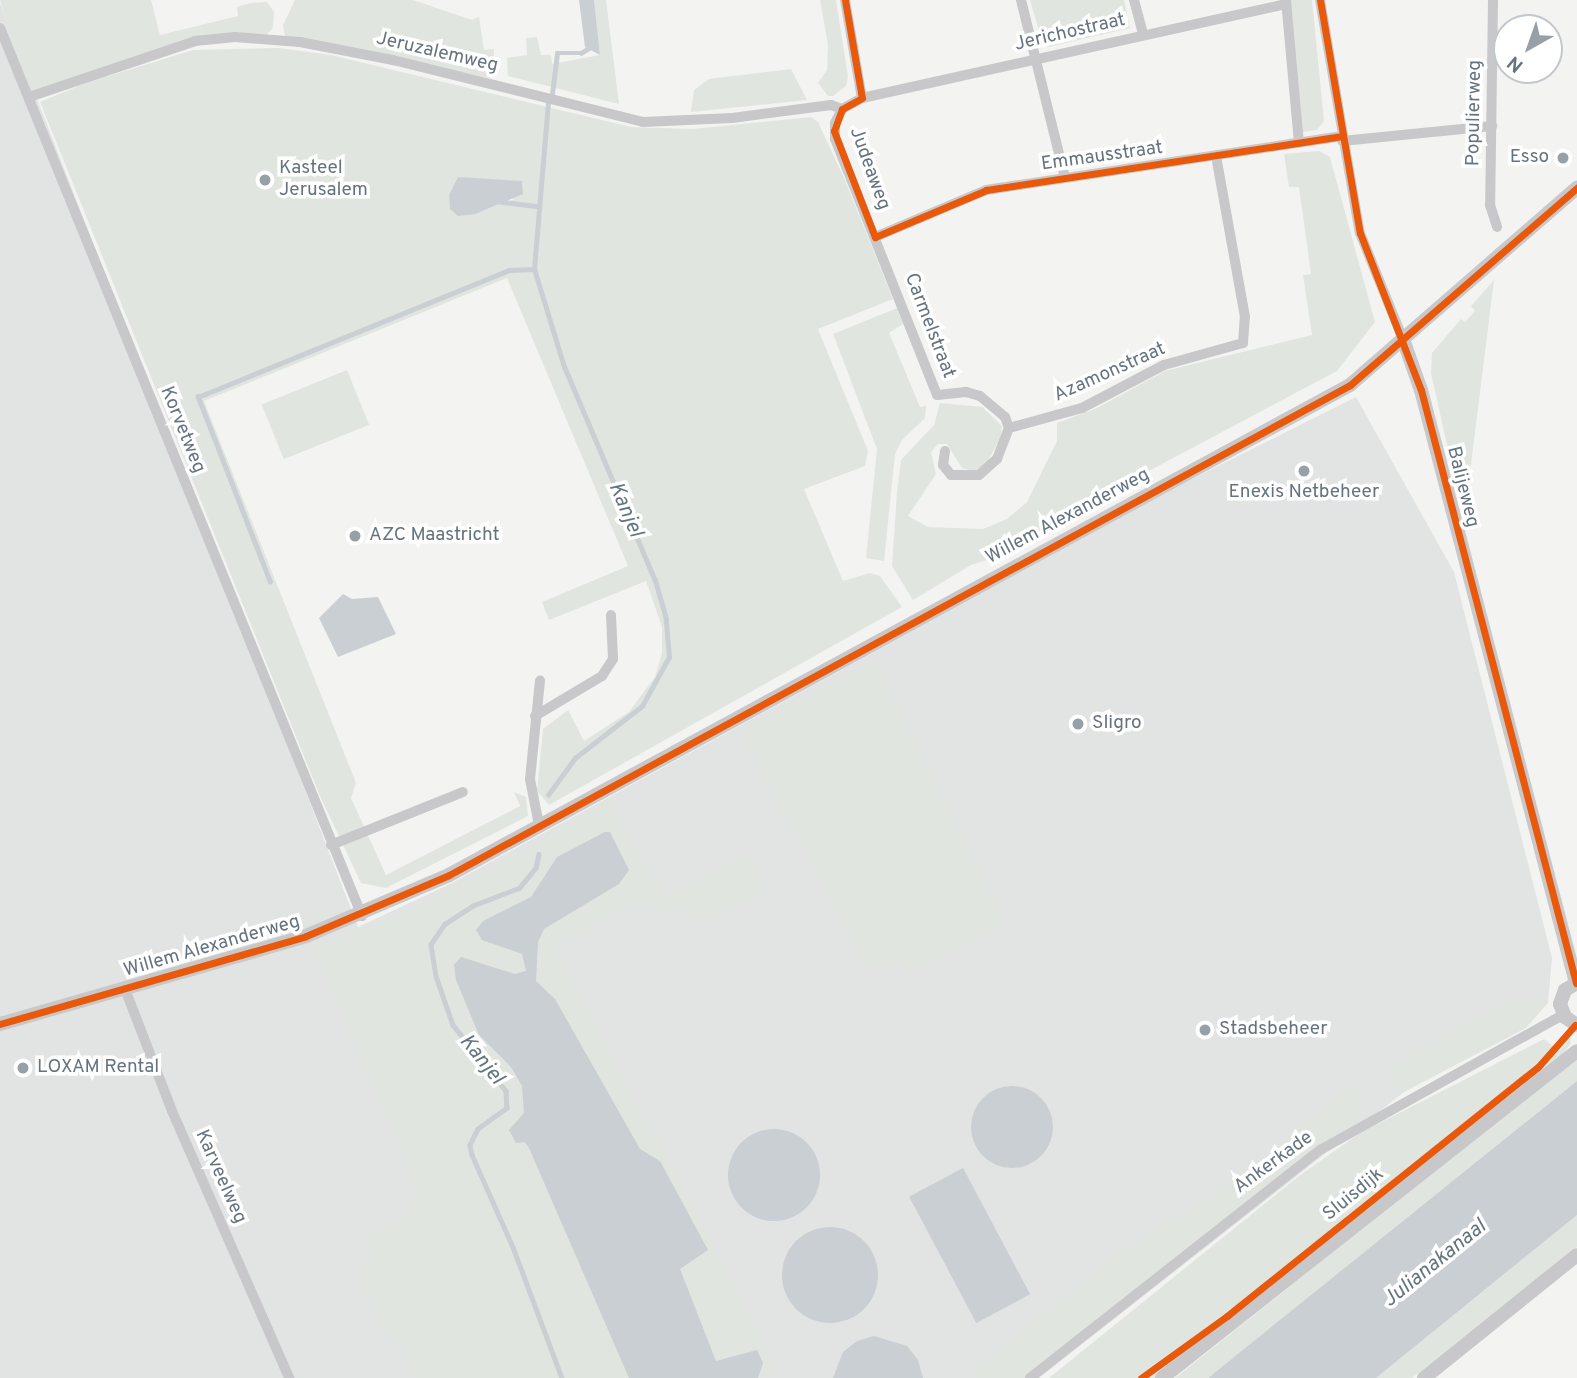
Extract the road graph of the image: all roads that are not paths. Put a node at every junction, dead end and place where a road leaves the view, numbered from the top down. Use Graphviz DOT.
graph roads {
  1 [pos="845,0"];
  2 [pos="1021,0"];
  3 [pos="1134,0"];
  4 [pos="1320,0"];
  5 [pos="1493,0"];
  6 [pos="1286,2"];
  7 [pos="0,28"];
  8 [pos="1143,34"];
  9 [pos="1038,58"];
  10 [pos="29,97"];
  11 [pos="862,98"];
  12 [pos="842,109"];
  13 [pos="1492,126"];
  14 [pos="1341,139"];
  15 [pos="1299,142"];
  16 [pos="1216,156"];
  17 [pos="1066,178"];
  18 [pos="1577,188"];
  19 [pos="1497,226"];
  20 [pos="876,237"];
  21 [pos="1404,342"];
  22 [pos="1009,428"];
  23 [pos="946,450"];
  24 [pos="611,615"];
  25 [pos="540,681"];
  26 [pos="535,716"];
  27 [pos="463,792"];
  28 [pos="539,825"];
  29 [pos="331,845"];
  30 [pos="362,916"];
  31 [pos="1576,983"];
  32 [pos="125,989"];
  33 [pos="1563,1015"];
  34 [pos="0,1024"];
  35 [pos="1577,1025"];
  36 [pos="1577,1051"];
  37 [pos="1577,1255"];
  38 [pos="289,1378"];
  39 [pos="1030,1378"];
  40 [pos="1162,1378"];
  41 [pos="1424,1378"];
  1 -- 11 [label="street, Judeaweg"];
  2 -- 9 [label="street"];
  3 -- 8 [label="street"];
  4 -- 14 [label="street, Balijeweg"];
  5 -- 13 [label="street, Populierweg"];
  6 -- 8 [label="street, Jerichostraat"];
  6 -- 15 [label="street"];
  7 -- 10 [label="street, Korvetweg"];
  8 -- 9 [label="street, Jerichostraat"];
  9 -- 11 [label="street, Jerichostraat"];
  9 -- 17 [label="street"];
  10 -- 12 [label="street, Jeruzalemweg"];
  10 -- 29 [label="street, Korvetweg"];
  11 -- 12 [label="street, Judeaweg"];
  12 -- 20 [label="street, Judeaweg"];
  13 -- 14 [label="street, Emmausstraat"];
  13 -- 19 [label="street, Populierweg"];
  14 -- 15 [label="street, Emmausstraat"];
  14 -- 21 [label="street, Balijeweg"];
  15 -- 16 [label="street, Emmausstraat"];
  16 -- 17 [label="street, Emmausstraat"];
  16 -- 22 [label="street, Azamonstraat"];
  17 -- 20 [label="street, Emmausstraat"];
  18 -- 21 [label="street, Willem Alexanderweg"];
  20 -- 22 [label="street, Carmelstraat"];
  21 -- 28 [label="street, Willem Alexanderweg"];
  21 -- 31 [label="street, Balijeweg"];
  22 -- 23 [label="street"];
  24 -- 26 [label="street"];
  25 -- 26 [label="street"];
  26 -- 28 [label="street"];
  27 -- 29 [label="street"];
  28 -- 30 [label="street, Willem Alexanderweg"];
  29 -- 30 [label="street, Korvetweg"];
  30 -- 32 [label="street, Willem Alexanderweg"];
  31 -- 33 [label="street"];
  32 -- 34 [label="street, Willem Alexanderweg"];
  32 -- 38 [label="street, Karveelweg"];
  33 -- 35 [label="street"];
  33 -- 39 [label="street, Ankerkade"];
  36 -- 40 [label="street, Sluisdijk"];
  37 -- 41 [label="street"];
}
